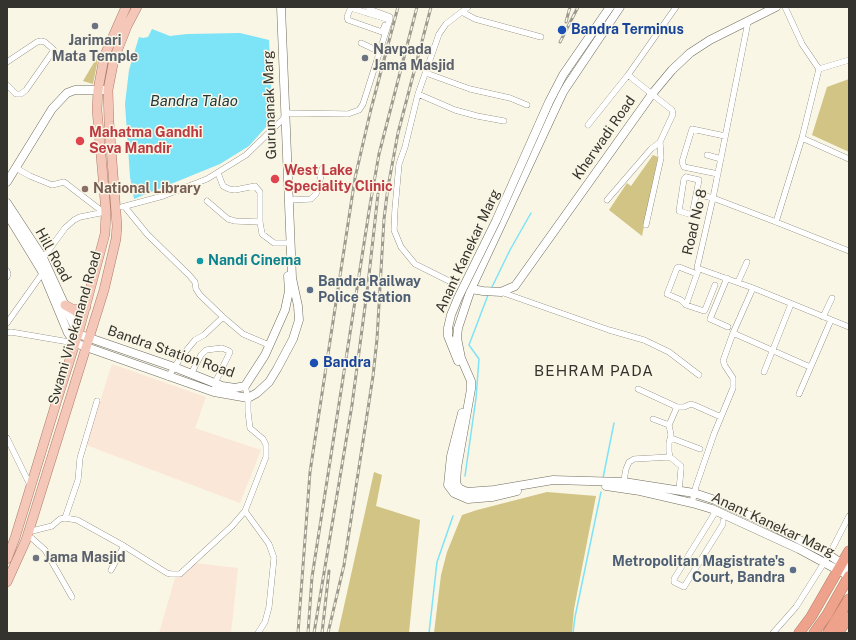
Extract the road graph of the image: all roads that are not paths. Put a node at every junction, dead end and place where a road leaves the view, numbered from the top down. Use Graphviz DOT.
graph roads {
  1 [pos="126,7"];
  2 [pos="137,7"];
  3 [pos="278,7"];
  4 [pos="282,7"];
  5 [pos="351,7"];
  6 [pos="468,7"];
  7 [pos="610,7"];
  8 [pos="620,7"];
  9 [pos="676,7"];
  10 [pos="785,7"];
  11 [pos="771,8"];
  12 [pos="367,9"];
  13 [pos="462,12"];
  14 [pos="386,17"];
  15 [pos="748,22"];
  16 [pos="541,37"];
  17 [pos="361,43"];
  18 [pos="283,50"];
  19 [pos="380,52"];
  20 [pos="849,60"];
  21 [pos="7,62"];
  22 [pos="819,69"];
  23 [pos="426,73"];
  24 [pos="628,75"];
  25 [pos="7,85"];
  26 [pos="98,90"];
  27 [pos="108,90"];
  28 [pos="418,94"];
  29 [pos="652,94"];
  30 [pos="527,105"];
  31 [pos="286,116"];
  32 [pos="504,121"];
  33 [pos="588,125"];
  34 [pos="725,136"];
  35 [pos="802,138"];
  36 [pos="660,142"];
  37 [pos="707,155"];
  38 [pos="721,159"];
  39 [pos="849,159"];
  40 [pos="16,168"];
  41 [pos="322,169"];
  42 [pos="218,173"];
  43 [pos="718,174"];
  44 [pos="7,182"];
  45 [pos="697,194"];
  46 [pos="713,198"];
  47 [pos="290,200"];
  48 [pos="607,200"];
  49 [pos="207,201"];
  50 [pos="7,203"];
  51 [pos="121,208"];
  52 [pos="105,212"];
  53 [pos="7,214"];
  54 [pos="260,222"];
  55 [pos="776,222"];
  56 [pos="646,225"];
  57 [pos="286,243"];
  58 [pos="849,251"];
  59 [pos="43,258"];
  60 [pos="747,262"];
  61 [pos="45,270"];
  62 [pos="7,271"];
  63 [pos="698,272"];
  64 [pos="7,277"];
  65 [pos="727,278"];
  66 [pos="738,282"];
  67 [pos="715,285"];
  68 [pos="753,288"];
  69 [pos="471,289"];
  70 [pos="501,292"];
  71 [pos="832,298"];
  72 [pos="791,304"];
  73 [pos="65,305"];
  74 [pos="686,305"];
  75 [pos="86,307"];
  76 [pos="223,317"];
  77 [pos="823,317"];
  78 [pos="831,320"];
  79 [pos="7,323"];
  80 [pos="728,327"];
  81 [pos="849,328"];
  82 [pos="9,333"];
  83 [pos="733,333"];
  84 [pos="78,334"];
  85 [pos="89,338"];
  86 [pos="75,343"];
  87 [pos="269,345"];
  88 [pos="86,347"];
  89 [pos="773,351"];
  90 [pos="174,367"];
  91 [pos="810,367"];
  92 [pos="764,372"];
  93 [pos="191,374"];
  94 [pos="698,375"];
  95 [pos="168,376"];
  96 [pos="215,383"];
  97 [pos="244,386"];
  98 [pos="61,388"];
  99 [pos="638,390"];
  100 [pos="72,392"];
  101 [pos="214,392"];
  102 [pos="799,394"];
  103 [pos="248,398"];
  104 [pos="97,401"];
  105 [pos="677,407"];
  106 [pos="653,418"];
  107 [pos="721,418"];
  108 [pos="669,425"];
  109 [pos="7,438"];
  110 [pos="671,438"];
  111 [pos="700,450"];
  112 [pos="670,457"];
  113 [pos="571,482"];
  114 [pos="30,485"];
  115 [pos="623,485"];
  116 [pos="641,487"];
  117 [pos="679,490"];
  118 [pos="694,493"];
  119 [pos="692,503"];
  120 [pos="716,510"];
  121 [pos="245,512"];
  122 [pos="849,516"];
  123 [pos="65,518"];
  124 [pos="722,521"];
  125 [pos="27,533"];
  126 [pos="124,546"];
  127 [pos="849,551"];
  128 [pos="829,555"];
  129 [pos="7,559"];
  130 [pos="824,563"];
  131 [pos="843,568"];
  132 [pos="111,570"];
  133 [pos="849,576"];
  134 [pos="7,582"];
  135 [pos="72,597"];
  136 [pos="849,599"];
  137 [pos="849,617"];
  138 [pos="258,633"];
  139 [pos="772,633"];
  140 [pos="799,633"];
  141 [pos="814,633"];
  142 [pos="828,633"];
  143 [pos="838,633"];
  1 -- 26 [label="main road, Swami Vivekanand Road"];
  2 -- 27 [label="main road, Swami Vivekanand Road"];
  3 -- 18 [label="street, Gurunanak Marg"];
  4 -- 18 [label="street, Gurunanak Marg"];
  5 -- 12 [label="street"];
  5 -- 14 [label="street"];
  6 -- 13 [label="street"];
  7 -- 113 [label="street, Anant Kanekar Marg, bridge"];
  8 -- 69 [label="street, Anant Kanekar Marg"];
  9 -- 24 [label="street"];
  10 -- 22 [label="street"];
  11 -- 15 [label="street, Kherwadi Road"];
  12 -- 14 [label="street"];
  13 -- 16 [label="street"];
  13 -- 23 [label="street"];
  14 -- 19 [label="street"];
  15 -- 29 [label="street, Kherwadi Road"];
  15 -- 34 [label="street, Road No 8"];
  17 -- 19 [label="street"];
  18 -- 31 [label="street, Gurunanak Marg"];
  19 -- 31 [label="street"];
  20 -- 22 [label="street"];
  21 -- 25 [label="street"];
  22 -- 35 [label="street"];
  23 -- 28 [label="street"];
  23 -- 30 [label="street"];
  24 -- 29 [label="street"];
  24 -- 33 [label="street"];
  26 -- 27 [label="street"];
  26 -- 40 [label="street"];
  26 -- 52 [label="main road, Swami Vivekanand Road"];
  27 -- 51 [label="main road, Swami Vivekanand Road"];
  28 -- 32 [label="street"];
  28 -- 69 [label="street"];
  29 -- 36 [label="street"];
  29 -- 70 [label="street, Kherwadi Road"];
  31 -- 42 [label="street"];
  31 -- 47 [label="street"];
  31 -- 57 [label="street, Gurunanak Marg"];
  34 -- 38 [label="street, Road No 8"];
  34 -- 43 [label="street"];
  35 -- 39 [label="street"];
  35 -- 55 [label="street"];
  36 -- 48 [label="street"];
  36 -- 56 [label="street"];
  37 -- 38 [label="street"];
  38 -- 43 [label="street, Road No 8"];
  40 -- 44 [label="street"];
  40 -- 52 [label="street"];
  41 -- 47 [label="street"];
  42 -- 51 [label="street"];
  42 -- 54 [label="street"];
  43 -- 46 [label="street, Road No 8"];
  45 -- 45 [label="street"];
  45 -- 46 [label="street"];
  46 -- 55 [label="street"];
  46 -- 63 [label="street, Road No 8"];
  47 -- 103 [label="street"];
  49 -- 54 [label="street"];
  50 -- 59 [label="street, Hill Road"];
  51 -- 76 [label="street"];
  51 -- 85 [label="main road, Swami Vivekanand Road"];
  52 -- 59 [label="street"];
  52 -- 75 [label="main road, Swami Vivekanand Road"];
  53 -- 61 [label="street, Hill Road"];
  54 -- 57 [label="street"];
  55 -- 58 [label="street"];
  57 -- 87 [label="street, Gurunanak Marg"];
  59 -- 61 [label="street, Hill Road"];
  60 -- 66 [label="street"];
  61 -- 73 [label="street, Hill Road"];
  61 -- 79 [label="street"];
  61 -- 86 [label="street, Hill Road"];
  62 -- 64 [label="street"];
  63 -- 65 [label="street, Road No 8"];
  63 -- 74 [label="street"];
  63 -- 74 [label="street"];
  65 -- 66 [label="street, Road No 8"];
  65 -- 80 [label="street"];
  66 -- 68 [label="street, Road No 8"];
  67 -- 74 [label="street"];
  68 -- 72 [label="street, Road No 8"];
  68 -- 83 [label="street"];
  69 -- 70 [label="street"];
  69 -- 113 [label="street, Anant Kanekar Marg"];
  70 -- 94 [label="street"];
  71 -- 77 [label="street"];
  72 -- 77 [label="street, Road No 8"];
  72 -- 89 [label="street"];
  73 -- 75 [label="main road"];
  73 -- 84 [label="street, Hill Road"];
  75 -- 84 [label="main road, Swami Vivekanand Road"];
  76 -- 87 [label="street"];
  76 -- 90 [label="street"];
  77 -- 78 [label="street, Road No 8"];
  78 -- 81 [label="street, Road No 8"];
  78 -- 91 [label="street"];
  79 -- 82 [label="street"];
  82 -- 86 [label="street"];
  83 -- 89 [label="street"];
  83 -- 107 [label="street"];
  84 -- 85 [label="street"];
  84 -- 86 [label="main road, Swami Vivekanand Road"];
  85 -- 88 [label="main road, Swami Vivekanand Road"];
  85 -- 90 [label="street, Bandra Station Road"];
  86 -- 88 [label="street, Bandra Station Road"];
  86 -- 98 [label="main road, Swami Vivekanand Road"];
  87 -- 97 [label="street, Gurunanak Marg"];
  88 -- 95 [label="street, Bandra Station Road"];
  88 -- 100 [label="main road, Swami Vivekanand Road"];
  89 -- 91 [label="street"];
  89 -- 92 [label="street"];
  90 -- 93 [label="street, Bandra Station Road"];
  90 -- 95 [label="street"];
  91 -- 102 [label="street"];
  93 -- 96 [label="street, Bandra Station Road"];
  93 -- 96 [label="street"];
  95 -- 101 [label="street, Bandra Station Road"];
  96 -- 97 [label="street, Bandra Station Road"];
  96 -- 101 [label="street"];
  97 -- 103 [label="street"];
  98 -- 100 [label="main road"];
  98 -- 114 [label="main road, Swami Vivekanand Road"];
  99 -- 105 [label="street"];
  100 -- 125 [label="main road, Swami Vivekanand Road"];
  101 -- 103 [label="street, Bandra Station Road"];
  103 -- 121 [label="street"];
  104 -- 123 [label="street"];
  105 -- 107 [label="street"];
  105 -- 108 [label="street"];
  106 -- 108 [label="street"];
  107 -- 118 [label="street"];
  108 -- 110 [label="street"];
  109 -- 114 [label="street"];
  110 -- 111 [label="street"];
  110 -- 112 [label="street"];
  112 -- 115 [label="street"];
  112 -- 117 [label="street"];
  113 -- 115 [label="street, Anant Kanekar Marg"];
  114 -- 129 [label="main road, Swami Vivekanand Road"];
  115 -- 116 [label="street, Anant Kanekar Marg"];
  116 -- 117 [label="street, Anant Kanekar Marg"];
  116 -- 119 [label="street, Anant Kanekar Marg"];
  117 -- 118 [label="street, Anant Kanekar Marg"];
  118 -- 119 [label="street"];
  118 -- 128 [label="street, Anant Kanekar Marg"];
  119 -- 120 [label="street, Anant Kanekar Marg"];
  120 -- 124 [label="street"];
  120 -- 130 [label="street, Anant Kanekar Marg"];
  121 -- 126 [label="street"];
  121 -- 138 [label="street"];
  122 -- 128 [label="street"];
  123 -- 125 [label="street"];
  123 -- 126 [label="street"];
  125 -- 134 [label="main road, Swami Vivekanand Road"];
  125 -- 135 [label="street"];
  126 -- 132 [label="street"];
  127 -- 131 [label="highway"];
  128 -- 130 [label="street"];
  128 -- 131 [label="street, Anant Kanekar Marg"];
  130 -- 131 [label="street, Anant Kanekar Marg"];
  130 -- 139 [label="street"];
  131 -- 133 [label="street, Anant Kanekar Marg"];
  131 -- 140 [label="highway"];
  133 -- 141 [label="highway"];
  136 -- 142 [label="highway"];
  137 -- 143 [label="highway"];
}
